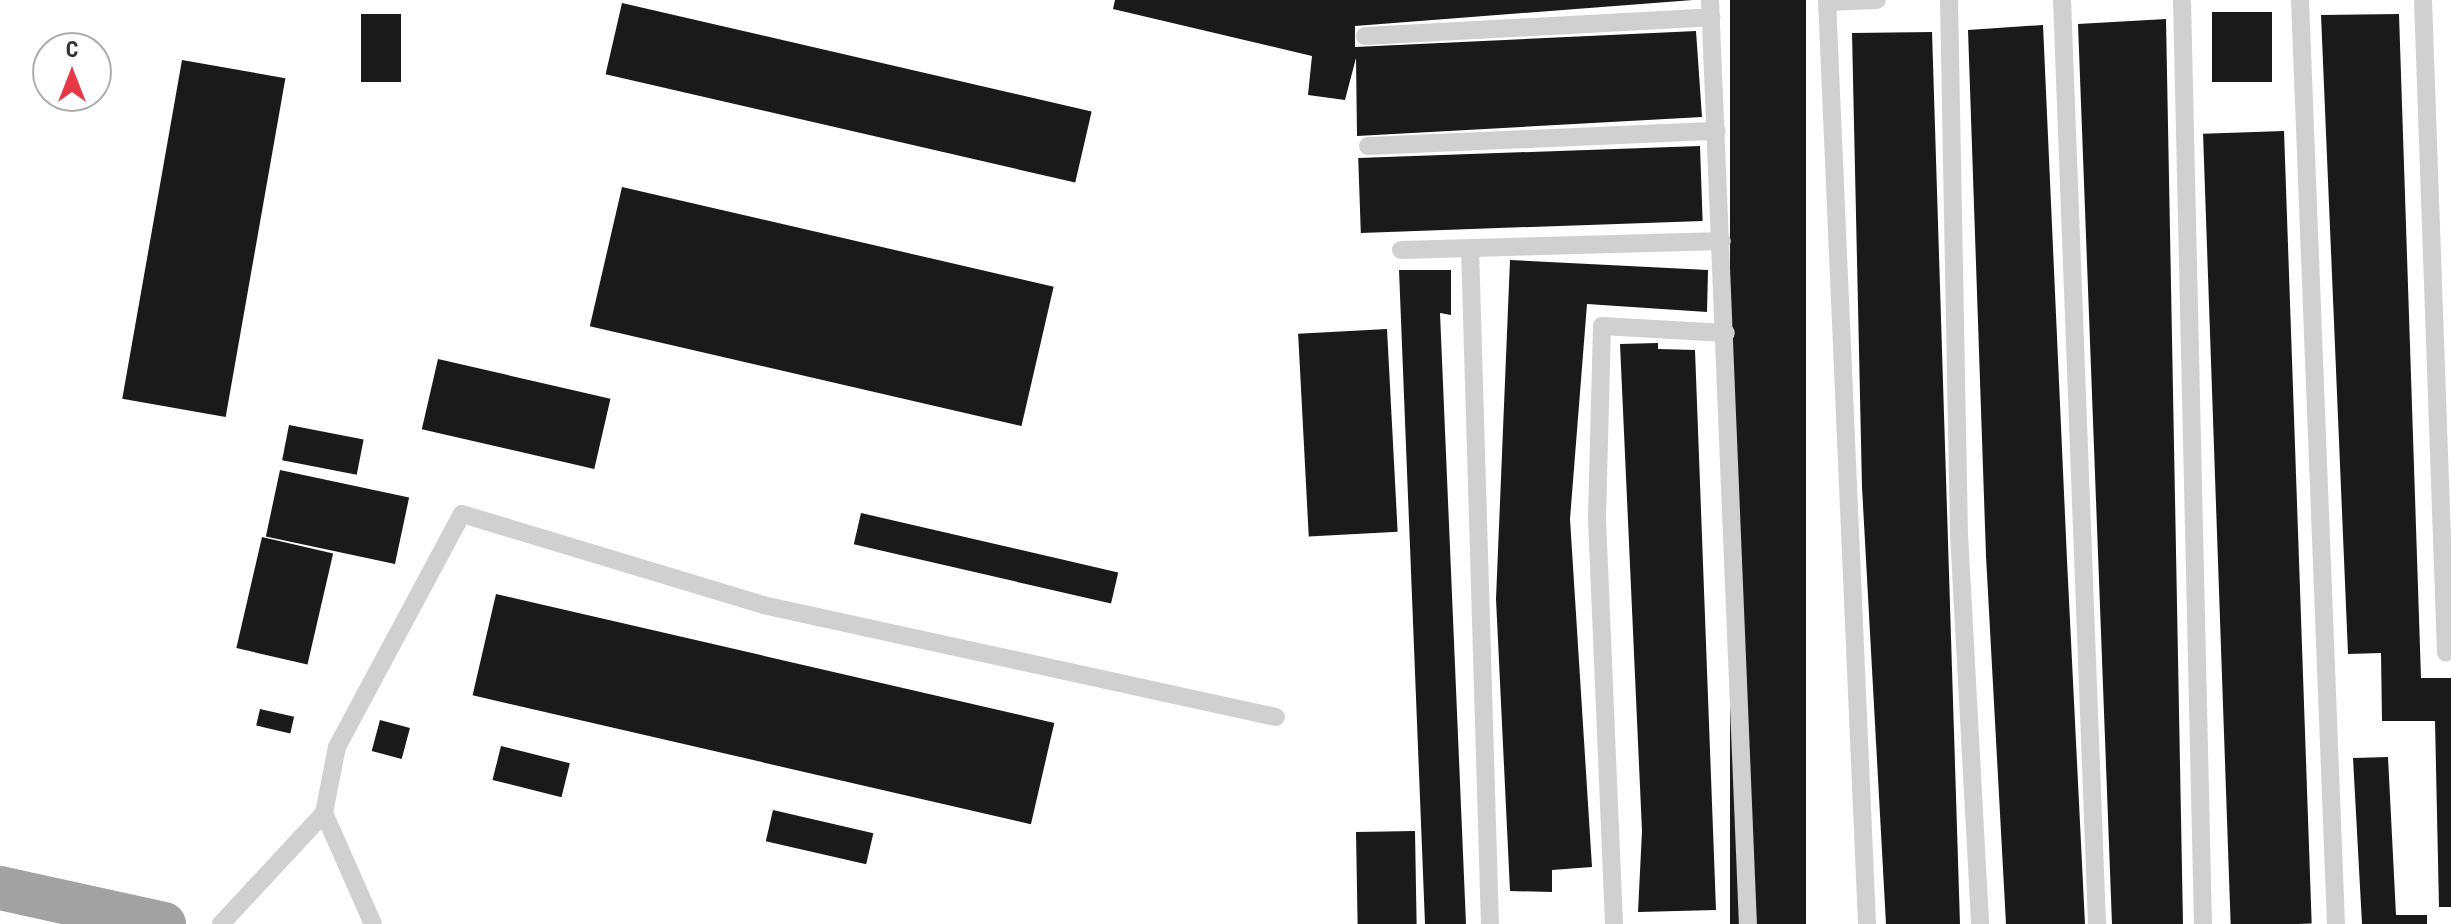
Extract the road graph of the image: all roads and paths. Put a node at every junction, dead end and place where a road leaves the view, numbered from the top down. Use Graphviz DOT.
graph roads {
  1 [pos="1877,0"];
  2 [pos="1949,0"];
  3 [pos="2062,0"];
  4 [pos="2182,0"];
  5 [pos="2300,0"];
  6 [pos="2423,0"];
  7 [pos="1827,1"];
  8 [pos="1710,8"];
  9 [pos="1365,36"];
  10 [pos="1717,131"];
  11 [pos="1368,146"];
  12 [pos="1722,241"];
  13 [pos="1470,248"];
  14 [pos="1401,250"];
  15 [pos="1726,333"];
  16 [pos="2448,620"];
  17 [pos="2446,653"];
  18 [pos="1276,717"];
  19 [pos="324,813"];
  20 [pos="0,888"];
  21 [pos="164,924"];
  22 [pos="221,924"];
  23 [pos="373,924"];
  24 [pos="1490,924"];
  25 [pos="1614,924"];
  26 [pos="1748,924"];
  27 [pos="1867,924"];
  28 [pos="1980,924"];
  29 [pos="2097,924"];
  30 [pos="2203,924"];
  31 [pos="2336,924"];
  1 -- 7 [label="lane"];
  2 -- 28 [label="lane"];
  3 -- 29 [label="lane"];
  4 -- 30 [label="lane"];
  5 -- 31 [label="lane"];
  6 -- 16 [label="lane"];
  7 -- 27 [label="lane"];
  8 -- 9 [label="lane"];
  8 -- 10 [label="lane"];
  10 -- 11 [label="lane"];
  10 -- 12 [label="lane"];
  12 -- 13 [label="lane"];
  12 -- 15 [label="lane"];
  13 -- 14 [label="lane"];
  13 -- 24 [label="lane"];
  15 -- 25 [label="lane"];
  15 -- 26 [label="lane"];
  16 -- 17 [label="lane"];
  18 -- 19 [label="lane"];
  19 -- 22 [label="lane"];
  19 -- 23 [label="lane"];
  20 -- 21 [label="highway"];
}
